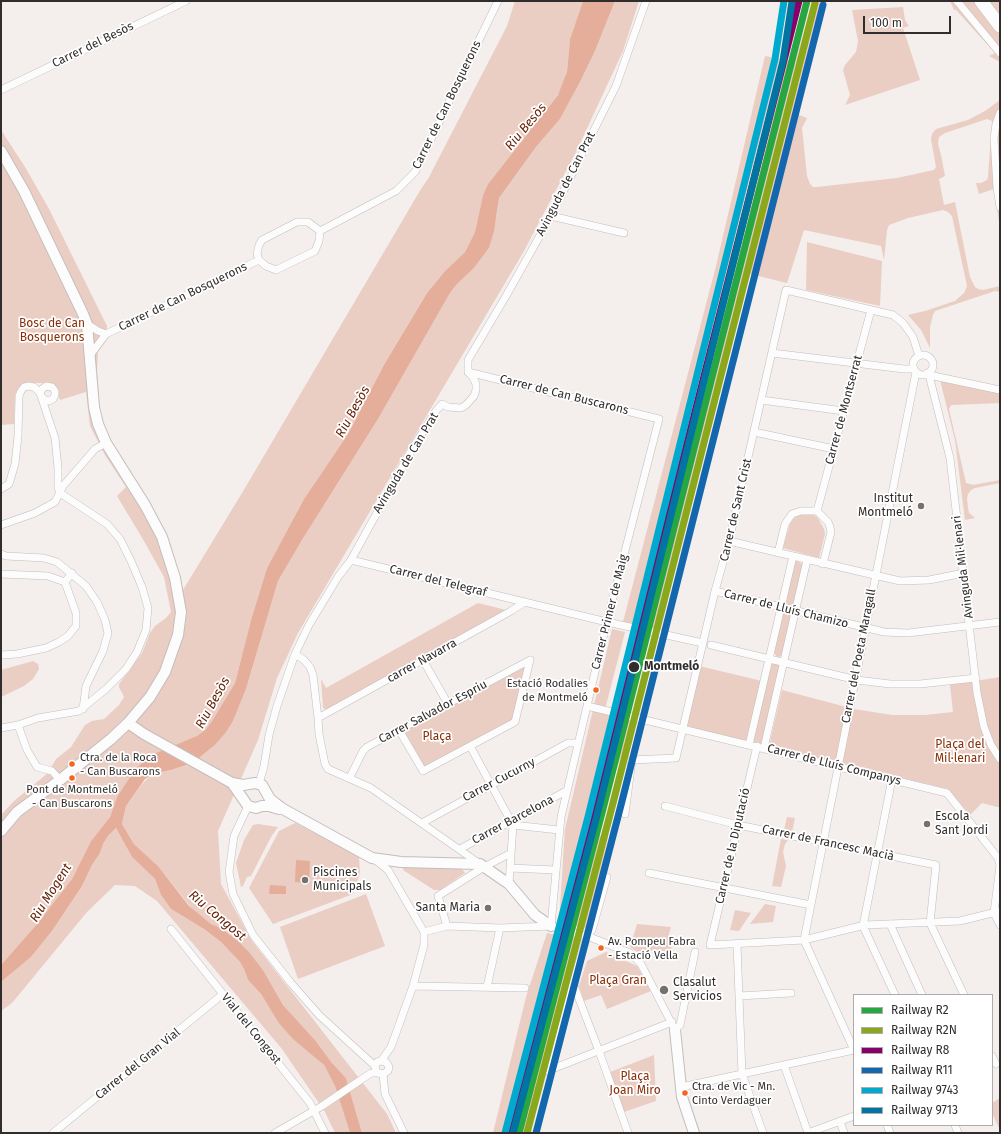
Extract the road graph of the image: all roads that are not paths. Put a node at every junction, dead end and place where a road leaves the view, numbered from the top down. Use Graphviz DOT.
graph roads {
  1 [pos="186,1"];
  2 [pos="498,1"];
  3 [pos="646,1"];
  4 [pos="957,1"];
  5 [pos="981,1"];
  6 [pos="1000,26"];
  7 [pos="1000,53"];
  8 [pos="1,90"];
  9 [pos="1000,113"];
  10 [pos="1,151"];
  11 [pos="1000,207"];
  12 [pos="551,216"];
  13 [pos="320,231"];
  14 [pos="624,233"];
  15 [pos="259,260"];
  16 [pos="871,310"];
  17 [pos="87,324"];
  18 [pos="106,334"];
  19 [pos="772,353"];
  20 [pos="91,354"];
  21 [pos="919,356"];
  22 [pos="856,363"];
  23 [pos="915,370"];
  24 [pos="468,372"];
  25 [pos="928,374"];
  26 [pos="1000,390"];
  27 [pos="761,400"];
  28 [pos="844,412"];
  29 [pos="659,419"];
  30 [pos="754,432"];
  31 [pos="106,443"];
  32 [pos="834,449"];
  33 [pos="1,489"];
  34 [pos="60,493"];
  35 [pos="817,511"];
  36 [pos="1,526"];
  37 [pos="729,541"];
  38 [pos="778,553"];
  39 [pos="1,554"];
  40 [pos="794,556"];
  41 [pos="351,560"];
  42 [pos="807,560"];
  43 [pos="823,564"];
  44 [pos="72,573"];
  45 [pos="964,573"];
  46 [pos="1,574"];
  47 [pos="875,576"];
  48 [pos="65,582"];
  49 [pos="715,591"];
  50 [pos="525,602"];
  51 [pos="781,607"];
  52 [pos="796,611"];
  53 [pos="607,622"];
  54 [pos="1000,622"];
  55 [pos="970,626"];
  56 [pos="864,628"];
  57 [pos="703,643"];
  58 [pos="711,645"];
  59 [pos="295,654"];
  60 [pos="1,656"];
  61 [pos="769,659"];
  62 [pos="423,660"];
  63 [pos="784,662"];
  64 [pos="976,678"];
  65 [pos="855,679"];
  66 [pos="448,704"];
  67 [pos="587,706"];
  68 [pos="142,707"];
  69 [pos="83,708"];
  70 [pos="318,718"];
  71 [pos="128,723"];
  72 [pos="18,725"];
  73 [pos="1,728"];
  74 [pos="399,730"];
  75 [pos="682,730"];
  76 [pos="144,734"];
  77 [pos="111,739"];
  78 [pos="578,743"];
  79 [pos="470,746"];
  80 [pos="757,747"];
  81 [pos="1000,759"];
  82 [pos="837,766"];
  83 [pos="350,777"];
  84 [pos="892,779"];
  85 [pos="60,780"];
  86 [pos="232,783"];
  87 [pos="254,784"];
  88 [pos="491,784"];
  89 [pos="566,792"];
  90 [pos="267,795"];
  91 [pos="246,802"];
  92 [pos="262,806"];
  93 [pos="665,806"];
  94 [pos="283,809"];
  95 [pos="625,814"];
  96 [pos="422,823"];
  97 [pos="512,823"];
  98 [pos="738,825"];
  99 [pos="559,830"];
  100 [pos="1,831"];
  101 [pos="823,842"];
  102 [pos="460,849"];
  103 [pos="511,853"];
  104 [pos="877,853"];
  105 [pos="482,865"];
  106 [pos="390,866"];
  107 [pos="510,868"];
  108 [pos="555,870"];
  109 [pos="649,873"];
  110 [pos="607,877"];
  111 [pos="509,884"];
  112 [pos="724,888"];
  113 [pos="811,905"];
  114 [pos="997,912"];
  115 [pos="535,915"];
  116 [pos="930,923"];
  117 [pos="890,924"];
  118 [pos="447,926"];
  119 [pos="532,926"];
  120 [pos="551,926"];
  121 [pos="863,926"];
  122 [pos="1000,926"];
  123 [pos="500,928"];
  124 [pos="171,929"];
  125 [pos="424,932"];
  126 [pos="587,936"];
  127 [pos="804,940"];
  128 [pos="737,944"];
  129 [pos="695,952"];
  130 [pos="573,983"];
  131 [pos="413,986"];
  132 [pos="487,987"];
  133 [pos="525,988"];
  134 [pos="791,993"];
  135 [pos="223,994"];
  136 [pos="895,994"];
  137 [pos="922,994"];
  138 [pos="964,994"];
  139 [pos="739,996"];
  140 [pos="674,1026"];
  141 [pos="853,1048"];
  142 [pos="853,1050"];
  143 [pos="599,1051"];
  144 [pos="381,1060"];
  145 [pos="784,1065"];
  146 [pos="378,1071"];
  147 [pos="742,1074"];
  148 [pos="681,1087"];
  149 [pos="314,1111"];
  150 [pos="853,1116"];
  151 [pos="840,1121"];
  152 [pos="53,1133"];
  153 [pos="274,1133"];
  154 [pos="325,1133"];
  155 [pos="404,1133"];
  156 [pos="627,1133"];
  157 [pos="694,1133"];
  158 [pos="762,1133"];
  159 [pos="808,1133"];
  160 [pos="844,1133"];
  1 -- 8 [label="street, Carrer del Besòs"];
  2 -- 13 [label="street, Carrer de Can Bosquerons"];
  3 -- 12 [label="street, Avinguda de Can Prat"];
  4 -- 7 [label="street"];
  5 -- 6 [label="highway"];
  9 -- 11 [label="street"];
  10 -- 17 [label="street"];
  12 -- 14 [label="street"];
  12 -- 24 [label="street, Avinguda de Can Prat"];
  13 -- 15 [label="street, Carrer de Can Bosquerons"];
  13 -- 15 [label="street, Carrer de Can Bosquerons"];
  15 -- 18 [label="street, Carrer de Can Bosquerons"];
  16 -- 19 [label="street, Carrer de Sant Crist"];
  16 -- 21 [label="street"];
  16 -- 22 [label="street, Carrer de Montserrat"];
  17 -- 18 [label="street, Carrer de Can Bosquerons"];
  17 -- 20 [label="street"];
  18 -- 20 [label="street, Carrer de Can Bosquerons"];
  19 -- 22 [label="street"];
  19 -- 27 [label="street, Carrer de Sant Crist"];
  20 -- 31 [label="street"];
  21 -- 23 [label="street"];
  21 -- 25 [label="street"];
  22 -- 23 [label="street"];
  22 -- 28 [label="street, Carrer de Montserrat"];
  23 -- 25 [label="street"];
  23 -- 47 [label="street, Carrer del Poeta Maragall"];
  24 -- 29 [label="street, Carrer de Can Buscarons"];
  24 -- 41 [label="street, Avinguda de Can Prat"];
  25 -- 26 [label="street"];
  25 -- 45 [label="street, Avinguda Mil·lenari"];
  27 -- 28 [label="street"];
  27 -- 30 [label="street, Carrer de Sant Crist"];
  28 -- 32 [label="street, Carrer de Montserrat"];
  29 -- 53 [label="street, Carrer Primer de Maig"];
  30 -- 32 [label="street"];
  30 -- 37 [label="street, Carrer de Sant Crist"];
  31 -- 34 [label="street"];
  31 -- 68 [label="street"];
  32 -- 35 [label="street, Carrer de Montserrat"];
  33 -- 34 [label="street"];
  34 -- 36 [label="street"];
  34 -- 69 [label="street"];
  35 -- 38 [label="street"];
  35 -- 43 [label="street"];
  37 -- 38 [label="street"];
  37 -- 49 [label="street, Carrer de Sant Crist"];
  38 -- 40 [label="street"];
  39 -- 44 [label="street"];
  40 -- 42 [label="street"];
  40 -- 51 [label="street"];
  41 -- 50 [label="street, Carrer del Telegraf"];
  41 -- 59 [label="street, Avinguda de Can Prat"];
  42 -- 43 [label="street"];
  42 -- 52 [label="street"];
  43 -- 47 [label="street"];
  44 -- 48 [label="street"];
  44 -- 69 [label="street"];
  45 -- 47 [label="street"];
  45 -- 55 [label="street, Avinguda Mil·lenari"];
  46 -- 48 [label="street"];
  47 -- 56 [label="street, Carrer del Poeta Maragall"];
  48 -- 60 [label="street"];
  49 -- 51 [label="street, Carrer de Lluís Chamizo"];
  49 -- 57 [label="street, Carrer de Sant Crist"];
  50 -- 53 [label="street, Carrer del Telegraf"];
  50 -- 62 [label="street, carrer Navarra"];
  51 -- 52 [label="street, Carrer de Lluís Chamizo"];
  51 -- 61 [label="street"];
  52 -- 56 [label="street, Carrer de Lluís Chamizo"];
  52 -- 63 [label="street"];
  53 -- 57 [label="street, Carrer del Telegraf"];
  53 -- 67 [label="street, Carrer Primer de Maig"];
  54 -- 55 [label="street, Carrer de Lluís Chamizo"];
  55 -- 56 [label="street, Carrer de Lluís Chamizo"];
  55 -- 64 [label="street, Avinguda Mil·lenari"];
  56 -- 65 [label="street, Carrer del Poeta Maragall"];
  57 -- 75 [label="street, Carrer de Sant Crist"];
  58 -- 61 [label="street"];
  59 -- 70 [label="street"];
  59 -- 87 [label="street, Avinguda de Can Prat"];
  61 -- 63 [label="street"];
  61 -- 80 [label="street"];
  62 -- 66 [label="street"];
  62 -- 70 [label="street, carrer Navarra"];
  63 -- 65 [label="street"];
  63 -- 80 [label="street"];
  64 -- 65 [label="street"];
  64 -- 81 [label="street, Avinguda Mil·lenari"];
  65 -- 82 [label="street, Carrer del Poeta Maragall"];
  66 -- 74 [label="street, Carrer Salvador Espriu"];
  66 -- 79 [label="street, Carrer Salvador Espriu"];
  67 -- 75 [label="street, Carrer de Lluís Companys"];
  67 -- 78 [label="street, Carrer Primer de Maig"];
  68 -- 71 [label="street"];
  68 -- 76 [label="street"];
  69 -- 72 [label="street"];
  70 -- 83 [label="street"];
  71 -- 76 [label="street"];
  71 -- 77 [label="street"];
  72 -- 73 [label="street"];
  72 -- 85 [label="street"];
  74 -- 79 [label="street"];
  74 -- 83 [label="street, Carrer Salvador Espriu"];
  75 -- 80 [label="street, Carrer de Lluís Companys"];
  75 -- 95 [label="street, Carrer de Sant Crist"];
  76 -- 77 [label="street"];
  76 -- 86 [label="street"];
  77 -- 85 [label="street"];
  78 -- 88 [label="street, Carrer Cucurny"];
  78 -- 89 [label="street, Carrer Primer de Maig"];
  79 -- 88 [label="street"];
  80 -- 82 [label="street, Carrer de Lluís Companys"];
  80 -- 98 [label="street, Carrer de la Diputació"];
  82 -- 84 [label="street, Carrer de Lluís Companys"];
  82 -- 101 [label="street, Carrer del Poeta Maragall"];
  83 -- 96 [label="street"];
  84 -- 104 [label="street"];
  84 -- 114 [label="street, Carrer de Lluís Companys"];
  85 -- 100 [label="street"];
  86 -- 87 [label="street"];
  86 -- 91 [label="street"];
  87 -- 90 [label="street"];
  87 -- 91 [label="street"];
  88 -- 96 [label="street, Carrer Cucurny"];
  88 -- 97 [label="street"];
  89 -- 97 [label="street, Carrer Barcelona"];
  89 -- 99 [label="street, Carrer Primer de Maig"];
  90 -- 92 [label="street"];
  90 -- 94 [label="street"];
  91 -- 92 [label="street"];
  91 -- 146 [label="street"];
  92 -- 94 [label="street"];
  93 -- 98 [label="street, Carrer de Francesc Macià"];
  94 -- 106 [label="street"];
  96 -- 102 [label="street"];
  97 -- 99 [label="street"];
  97 -- 102 [label="street, Carrer Barcelona"];
  97 -- 103 [label="street"];
  98 -- 101 [label="street, Carrer de Francesc Macià"];
  98 -- 112 [label="street, Carrer de la Diputació"];
  99 -- 108 [label="street, Carrer Primer de Maig"];
  101 -- 104 [label="street, Carrer de Francesc Macià"];
  101 -- 113 [label="street, Carrer del Poeta Maragall"];
  102 -- 105 [label="street"];
  103 -- 105 [label="street"];
  103 -- 107 [label="street"];
  104 -- 116 [label="street, Carrer de Francesc Macià"];
  104 -- 121 [label="street"];
  105 -- 106 [label="street"];
  105 -- 111 [label="street"];
  105 -- 118 [label="street"];
  106 -- 125 [label="street"];
  107 -- 108 [label="street"];
  107 -- 111 [label="street"];
  108 -- 120 [label="street, Carrer Primer de Maig"];
  109 -- 112 [label="street"];
  110 -- 126 [label="street"];
  111 -- 115 [label="street"];
  112 -- 113 [label="street"];
  112 -- 128 [label="street, Carrer de la Diputació"];
  113 -- 127 [label="street, Carrer del Poeta Maragall"];
  114 -- 116 [label="street"];
  114 -- 122 [label="street"];
  115 -- 119 [label="street"];
  115 -- 120 [label="street"];
  116 -- 117 [label="street"];
  116 -- 138 [label="street"];
  117 -- 121 [label="street"];
  117 -- 137 [label="street"];
  118 -- 123 [label="street"];
  118 -- 125 [label="street"];
  119 -- 120 [label="street"];
  119 -- 123 [label="street"];
  120 -- 126 [label="street"];
  121 -- 127 [label="street"];
  121 -- 136 [label="street"];
  123 -- 132 [label="street"];
  124 -- 135 [label="street, Vial del Congost"];
  125 -- 131 [label="street"];
  126 -- 130 [label="street"];
  126 -- 140 [label="street"];
  127 -- 128 [label="street"];
  127 -- 141 [label="street"];
  128 -- 139 [label="street"];
  129 -- 140 [label="street"];
  130 -- 143 [label="street"];
  130 -- 143 [label="street"];
  131 -- 132 [label="street"];
  131 -- 144 [label="street"];
  132 -- 133 [label="street"];
  134 -- 139 [label="street"];
  135 -- 149 [label="street, Vial del Congost"];
  135 -- 152 [label="street, Carrer del Gran Vial"];
  139 -- 147 [label="street"];
  140 -- 143 [label="street"];
  140 -- 148 [label="street"];
  142 -- 145 [label="street"];
  143 -- 156 [label="street"];
  144 -- 146 [label="street"];
  144 -- 146 [label="street"];
  145 -- 147 [label="street"];
  145 -- 159 [label="street"];
  146 -- 149 [label="street"];
  146 -- 155 [label="street"];
  147 -- 148 [label="street"];
  147 -- 158 [label="street"];
  148 -- 157 [label="street"];
  149 -- 153 [label="street"];
  149 -- 154 [label="street, Vial del Congost"];
  150 -- 151 [label="street"];
  151 -- 159 [label="street"];
  151 -- 160 [label="street"];
}
